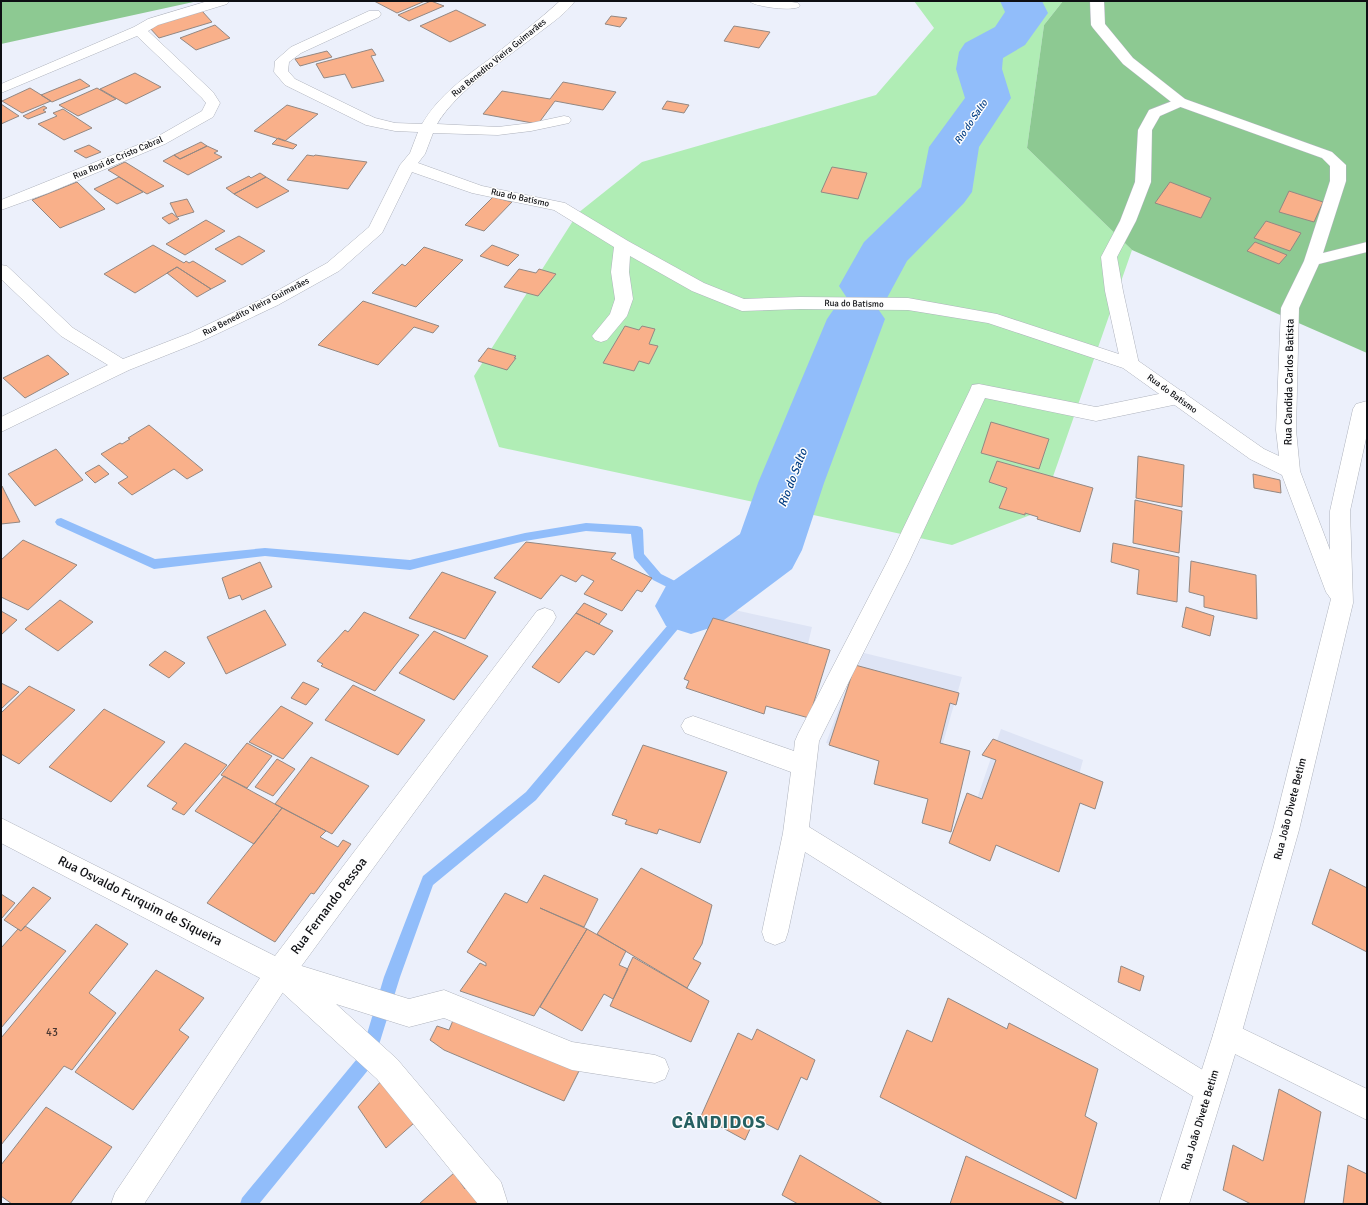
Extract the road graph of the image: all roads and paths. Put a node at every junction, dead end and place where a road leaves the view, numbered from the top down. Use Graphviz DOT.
graph roads {
  1 [pos="222,1"];
  2 [pos="568,1"];
  3 [pos="756,1"];
  4 [pos="1097,1"];
  5 [pos="793,6"];
  6 [pos="374,14"];
  7 [pos="139,30"];
  8 [pos="1,89"];
  9 [pos="1180,102"];
  10 [pos="564,120"];
  11 [pos="427,128"];
  12 [pos="408,165"];
  13 [pos="1,205"];
  14 [pos="622,245"];
  15 [pos="1367,247"];
  16 [pos="1312,261"];
  17 [pos="1,270"];
  18 [pos="601,336"];
  19 [pos="1130,364"];
  20 [pos="122,366"];
  21 [pos="1178,397"];
  22 [pos="1367,408"];
  23 [pos="1,425"];
  24 [pos="1290,471"];
  25 [pos="1342,603"];
  26 [pos="545,617"];
  27 [pos="693,726"];
  28 [pos="803,765"];
  29 [pos="1,830"];
  30 [pos="796,833"];
  31 [pos="775,932"];
  32 [pos="279,973"];
  33 [pos="1227,1035"];
  34 [pos="655,1069"];
  35 [pos="1209,1090"];
  36 [pos="1367,1106"];
  37 [pos="126,1204"];
  38 [pos="493,1204"];
  39 [pos="1174,1204"];
  1 -- 7 [label="street"];
  2 -- 11 [label="street, Rua Benedito Vieira Guimarães"];
  3 -- 5 [label="street"];
  4 -- 9 [label="street, Rua Candida Carlos Batista"];
  6 -- 11 [label="street"];
  7 -- 8 [label="street"];
  7 -- 13 [label="street, Rua Rosi de Cristo Cabral"];
  9 -- 16 [label="street, Rua Candida Carlos Batista"];
  9 -- 19 [label="street"];
  10 -- 11 [label="street"];
  11 -- 12 [label="street, Rua Benedito Vieira Guimarães"];
  12 -- 14 [label="street, Rua do Batismo"];
  12 -- 20 [label="street, Rua Benedito Vieira Guimarães"];
  14 -- 18 [label="street"];
  14 -- 19 [label="street, Rua do Batismo"];
  15 -- 16 [label="street"];
  16 -- 24 [label="street, Rua Candida Carlos Batista"];
  17 -- 20 [label="street"];
  19 -- 21 [label="street, Rua do Batismo"];
  20 -- 23 [label="street, Rua Benedito Vieira Guimarães"];
  21 -- 24 [label="street, Rua do Batismo"];
  21 -- 28 [label="street"];
  22 -- 25 [label="street, Rua João Divete Betim"];
  24 -- 25 [label="street, Rua Candida Carlos Batista"];
  25 -- 33 [label="street, Rua João Divete Betim"];
  26 -- 32 [label="street, Rua Fernando Pessoa"];
  27 -- 28 [label="street"];
  28 -- 30 [label="street"];
  29 -- 32 [label="street, Rua Osvaldo Furquim de Siqueira"];
  30 -- 31 [label="street"];
  30 -- 35 [label="street"];
  32 -- 34 [label="street"];
  32 -- 37 [label="street, Rua Fernando Pessoa"];
  32 -- 38 [label="street"];
  33 -- 35 [label="street, Rua João Divete Betim"];
  33 -- 36 [label="street"];
  35 -- 39 [label="street, Rua João Divete Betim"];
}
